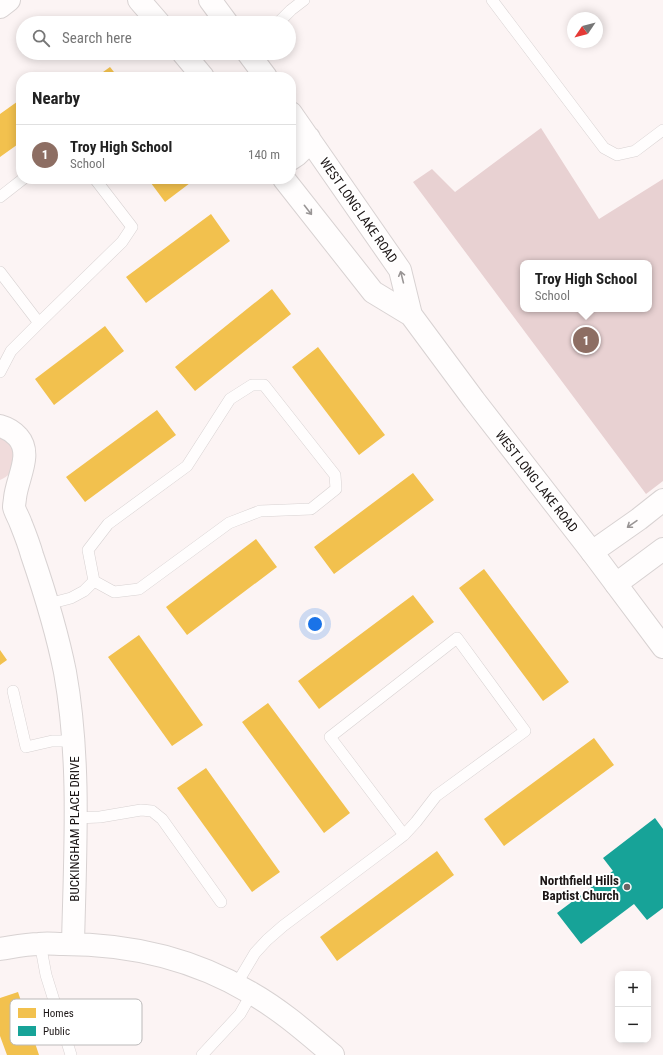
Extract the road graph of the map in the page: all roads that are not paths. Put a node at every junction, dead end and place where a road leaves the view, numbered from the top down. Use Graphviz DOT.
graph roads {
  1 [pos="9,0"];
  2 [pos="139,0"];
  3 [pos="210,0"];
  4 [pos="304,0"];
  5 [pos="492,0"];
  6 [pos="0,7"];
  7 [pos="153,16"];
  8 [pos="222,16"];
  9 [pos="285,16"];
  10 [pos="190,60"];
  11 [pos="253,60"];
  12 [pos="199,72"];
  13 [pos="262,72"];
  14 [pos="296,119"];
  15 [pos="663,130"];
  16 [pos="309,138"];
  17 [pos="296,156"];
  18 [pos="16,184"];
  19 [pos="100,184"];
  20 [pos="288,184"];
  21 [pos="0,196"];
  22 [pos="0,272"];
  23 [pos="411,315"];
  24 [pos="39,323"];
  25 [pos="0,372"];
  26 [pos="0,426"];
  27 [pos="663,500"];
  28 [pos="7,502"];
  29 [pos="663,549"];
  30 [pos="592,552"];
  31 [pos="94,582"];
  32 [pos="616,584"];
  33 [pos="48,604"];
  34 [pos="663,647"];
  35 [pos="13,691"];
  36 [pos="73,741"];
  37 [pos="76,818"];
  38 [pos="404,835"];
  39 [pos="221,902"];
  40 [pos="40,944"];
  41 [pos="73,944"];
  42 [pos="0,949"];
  43 [pos="244,989"];
  44 [pos="54,999"];
  45 [pos="68,1045"];
  46 [pos="71,1055"];
  47 [pos="202,1055"];
  48 [pos="333,1055"];
  1 -- 6 [label="street"];
  2 -- 7 [label="street"];
  3 -- 8 [label="street"];
  4 -- 9 [label="lane"];
  5 -- 15 [label="lane"];
  10 -- 12 [label="street"];
  11 -- 13 [label="street"];
  14 -- 16 [label="street, WEST LONG LAKE ROAD"];
  16 -- 17 [label="street"];
  23 -- 16 [label="street, WEST LONG LAKE ROAD, one-way"];
  18 -- 21 [label="lane"];
  19 -- 24 [label="lane"];
  20 -- 23 [label="street, WEST LONG LAKE ROAD, one-way"];
  22 -- 24 [label="lane"];
  23 -- 30 [label="street, WEST LONG LAKE ROAD"];
  24 -- 25 [label="lane"];
  26 -- 28 [label="street, BUCKINGHAM PLACE DRIVE"];
  27 -- 30 [label="street, one-way"];
  28 -- 33 [label="street, BUCKINGHAM PLACE DRIVE"];
  29 -- 32 [label="street"];
  30 -- 32 [label="street, WEST LONG LAKE ROAD"];
  31 -- 31 [label="lane"];
  31 -- 33 [label="lane"];
  32 -- 34 [label="street, WEST LONG LAKE ROAD"];
  33 -- 36 [label="street, BUCKINGHAM PLACE DRIVE"];
  35 -- 36 [label="lane"];
  36 -- 37 [label="street, BUCKINGHAM PLACE DRIVE"];
  37 -- 39 [label="lane"];
  37 -- 41 [label="street, BUCKINGHAM PLACE DRIVE"];
  38 -- 38 [label="lane"];
  38 -- 43 [label="lane"];
  40 -- 41 [label="street"];
  40 -- 42 [label="street"];
  40 -- 44 [label="lane"];
  41 -- 43 [label="street"];
  43 -- 47 [label="lane"];
  43 -- 48 [label="street"];
  45 -- 46 [label="lane"];
}
